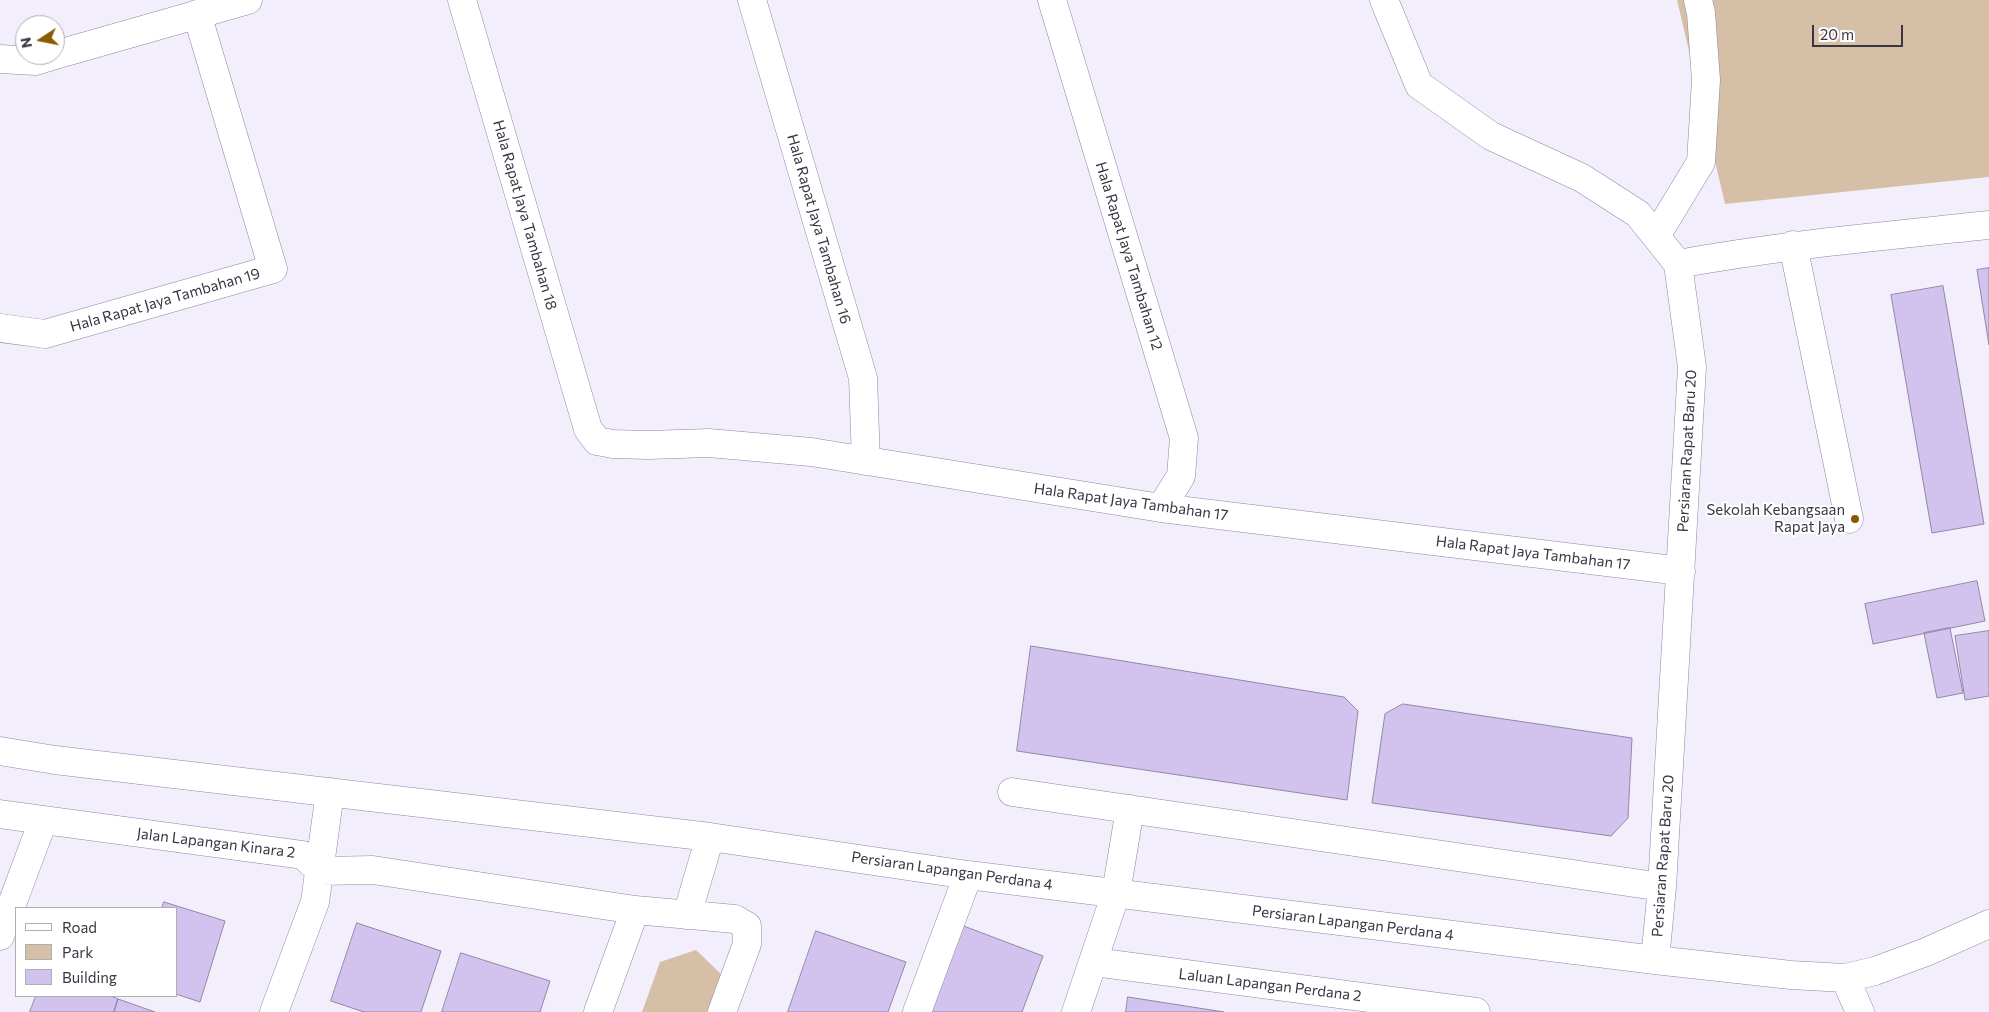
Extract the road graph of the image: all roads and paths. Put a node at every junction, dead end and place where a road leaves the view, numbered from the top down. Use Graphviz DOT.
graph roads {
  1 [pos="248,0"];
  2 [pos="462,0"];
  3 [pos="752,0"];
  4 [pos="1052,0"];
  5 [pos="1384,0"];
  6 [pos="1698,0"];
  7 [pos="197,14"];
  8 [pos="65,52"];
  9 [pos="0,59"];
  10 [pos="15,60"];
  11 [pos="1989,225"];
  12 [pos="1656,236"];
  13 [pos="1793,245"];
  14 [pos="1678,264"];
  15 [pos="0,328"];
  16 [pos="588,429"];
  17 [pos="866,460"];
  18 [pos="1161,508"];
  19 [pos="1849,519"];
  20 [pos="1681,571"];
  21 [pos="0,751"];
  22 [pos="330,792"];
  23 [pos="1012,792"];
  24 [pos="1130,809"];
  25 [pos="0,814"];
  26 [pos="43,821"];
  27 [pos="710,837"];
  28 [pos="320,871"];
  29 [pos="968,875"];
  30 [pos="1662,887"];
  31 [pos="1116,893"];
  32 [pos="635,910"];
  33 [pos="687,915"];
  34 [pos="1989,924"];
  35 [pos="0,936"];
  36 [pos="1655,960"];
  37 [pos="1094,962"];
  38 [pos="1845,978"];
  39 [pos="274,1012"];
  40 [pos="598,1012"];
  41 [pos="722,1012"];
  42 [pos="917,1012"];
  43 [pos="1076,1012"];
  44 [pos="1476,1012"];
  45 [pos="1860,1012"];
  1 -- 7 [label="street"];
  2 -- 16 [label="street, Hala Rapat Jaya Tambahan 18"];
  3 -- 17 [label="street, Hala Rapat Jaya Tambahan 16"];
  4 -- 18 [label="street, Hala Rapat Jaya Tambahan 12"];
  5 -- 12 [label="street"];
  6 -- 12 [label="street"];
  7 -- 8 [label="street"];
  7 -- 15 [label="street, Hala Rapat Jaya Tambahan 19"];
  9 -- 10 [label="street"];
  11 -- 13 [label="street"];
  12 -- 14 [label="street"];
  13 -- 14 [label="street"];
  13 -- 19 [label="street"];
  14 -- 20 [label="street, Persiaran Rapat Baru 20"];
  16 -- 17 [label="street, Hala Rapat Jaya Tambahan 17"];
  17 -- 18 [label="street, Hala Rapat Jaya Tambahan 17"];
  18 -- 20 [label="street, Hala Rapat Jaya Tambahan 17"];
  20 -- 30 [label="street, Persiaran Rapat Baru 20"];
  21 -- 22 [label="street, Persiaran Lapangan Perdana 4"];
  22 -- 27 [label="street, Persiaran Lapangan Perdana 4"];
  22 -- 28 [label="street"];
  23 -- 24 [label="street"];
  24 -- 30 [label="street"];
  24 -- 31 [label="street"];
  25 -- 26 [label="street, Jalan Lapangan Kinara 2"];
  26 -- 28 [label="street, Jalan Lapangan Kinara 2"];
  26 -- 35 [label="street"];
  27 -- 29 [label="street, Persiaran Lapangan Perdana 4"];
  27 -- 33 [label="street"];
  28 -- 32 [label="street"];
  28 -- 39 [label="street"];
  29 -- 31 [label="street, Persiaran Lapangan Perdana 4"];
  29 -- 42 [label="street"];
  30 -- 36 [label="street, Persiaran Rapat Baru 20"];
  31 -- 36 [label="street, Persiaran Lapangan Perdana 4"];
  31 -- 37 [label="street"];
  32 -- 33 [label="street"];
  32 -- 40 [label="street"];
  33 -- 41 [label="street"];
  34 -- 38 [label="street, Persiaran Lapangan Perdana 4"];
  36 -- 38 [label="street, Persiaran Lapangan Perdana 4"];
  37 -- 43 [label="street"];
  37 -- 44 [label="street, Laluan Lapangan Perdana 2"];
  38 -- 45 [label="street"];
}
